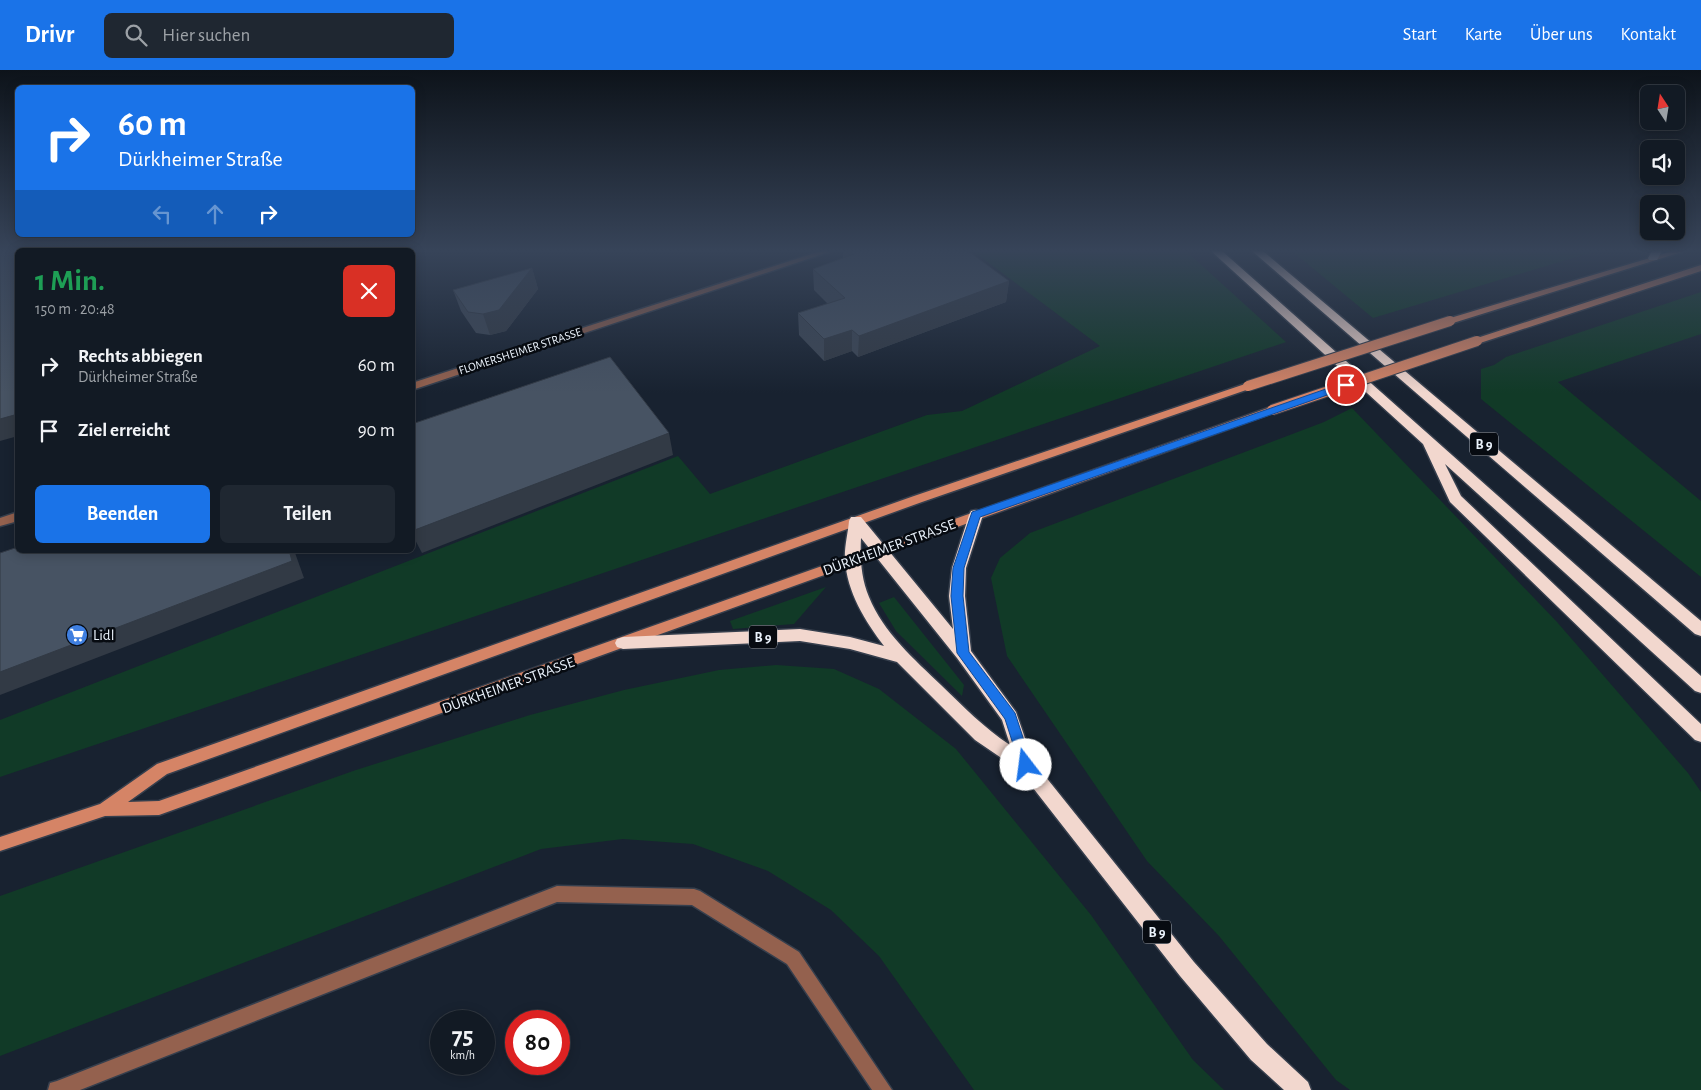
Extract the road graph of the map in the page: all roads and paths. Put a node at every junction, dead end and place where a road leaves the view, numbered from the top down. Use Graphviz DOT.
graph roads {
  1 [pos="680,299"];
  2 [pos="1270,299"];
  3 [pos="1315,299"];
  4 [pos="1519,299"];
  5 [pos="1607,299"];
  6 [pos="415,386"];
  7 [pos="1426,439"];
  8 [pos="976,515"];
  9 [pos="15,517"];
  10 [pos="856,521"];
  11 [pos="0,522"];
  12 [pos="880,550"];
  13 [pos="852,560"];
  14 [pos="1701,630"];
  15 [pos="623,643"];
  16 [pos="963,653"];
  17 [pos="902,656"];
  18 [pos="1701,686"];
  19 [pos="1680,716"];
  20 [pos="1701,736"];
  21 [pos="1701,747"];
  22 [pos="1026,765"];
  23 [pos="105,809"];
  24 [pos="0,844"];
  25 [pos="57,1090"];
  26 [pos="883,1090"];
  27 [pos="1300,1090"];
  1 -- 6 [label="street, FLOMERSHEIMER STRASSE"];
  2 -- 7 [label="highway, B 9"];
  3 -- 14 [label="highway, B 9"];
  4 -- 10 [label="main road, DÜRKHEIMER STRASSE, bridge"];
  5 -- 8 [label="main road, DÜRKHEIMER STRASSE, bridge"];
  7 -- 18 [label="highway, B 9"];
  7 -- 19 [label="highway"];
  8 -- 12 [label="main road, DÜRKHEIMER STRASSE"];
  8 -- 16 [label="highway"];
  9 -- 11 [label="street"];
  10 -- 12 [label="highway"];
  10 -- 13 [label="highway, B 9"];
  10 -- 23 [label="main road, DÜRKHEIMER STRASSE"];
  12 -- 13 [label="main road, DÜRKHEIMER STRASSE"];
  12 -- 16 [label="highway"];
  13 -- 15 [label="main road, DÜRKHEIMER STRASSE"];
  13 -- 17 [label="highway, B 9"];
  15 -- 17 [label="highway, B 9"];
  15 -- 23 [label="main road, DÜRKHEIMER STRASSE"];
  16 -- 22 [label="highway"];
  17 -- 22 [label="highway, B 9"];
  19 -- 20 [label="highway"];
  19 -- 21 [label="highway"];
  22 -- 27 [label="highway, B 9"];
  23 -- 24 [label="main road, DÜRKHEIMER STRASSE"];
  25 -- 26 [label="street"];
}
